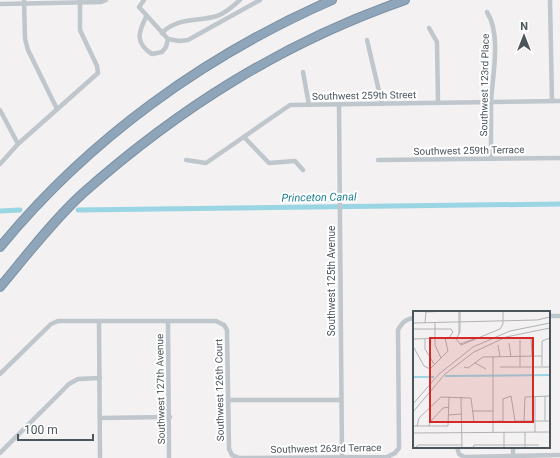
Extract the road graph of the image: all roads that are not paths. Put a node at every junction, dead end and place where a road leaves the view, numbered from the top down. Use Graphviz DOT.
graph roads {
  1 [pos="106,0"];
  2 [pos="144,0"];
  3 [pos="240,0"];
  4 [pos="332,0"];
  5 [pos="405,0"];
  6 [pos="550,0"];
  7 [pos="257,1"];
  8 [pos="24,2"];
  9 [pos="80,2"];
  10 [pos="0,4"];
  11 [pos="488,12"];
  12 [pos="146,17"];
  13 [pos="429,28"];
  14 [pos="162,33"];
  15 [pos="168,39"];
  16 [pos="367,40"];
  17 [pos="303,72"];
  18 [pos="552,101"];
  19 [pos="560,101"];
  20 [pos="492,102"];
  21 [pos="438,103"];
  22 [pos="339,104"];
  23 [pos="382,104"];
  24 [pos="309,105"];
  25 [pos="57,109"];
  26 [pos="0,110"];
  27 [pos="244,137"];
  28 [pos="18,144"];
  29 [pos="560,158"];
  30 [pos="491,159"];
  31 [pos="186,160"];
  32 [pos="378,160"];
  33 [pos="0,164"];
  34 [pos="303,170"];
  35 [pos="0,247"];
  36 [pos="0,287"];
  37 [pos="413,318"];
  38 [pos="99,321"];
  39 [pos="168,321"];
  40 [pos="0,374"];
  41 [pos="100,378"];
  42 [pos="228,400"];
  43 [pos="340,400"];
  44 [pos="170,417"];
  45 [pos="100,418"];
  46 [pos="457,448"];
  47 [pos="513,448"];
  48 [pos="0,453"];
  49 [pos="232,455"];
  50 [pos="560,455"];
  51 [pos="513,456"];
  52 [pos="100,458"];
  53 [pos="169,458"];
  54 [pos="342,458"];
  1 -- 9 [label="street"];
  2 -- 12 [label="street"];
  3 -- 14 [label="street"];
  4 -- 35 [label="highway"];
  5 -- 36 [label="highway"];
  6 -- 18 [label="street"];
  7 -- 15 [label="street"];
  8 -- 9 [label="street"];
  8 -- 10 [label="street"];
  8 -- 25 [label="street"];
  9 -- 25 [label="street"];
  11 -- 20 [label="street, Southwest 123rd Place"];
  12 -- 14 [label="street"];
  12 -- 15 [label="street"];
  13 -- 21 [label="street"];
  14 -- 15 [label="street"];
  16 -- 23 [label="street"];
  17 -- 24 [label="street"];
  18 -- 19 [label="street, Southwest 259th Street"];
  18 -- 20 [label="street, Southwest 259th Street"];
  20 -- 21 [label="street, Southwest 259th Street"];
  20 -- 30 [label="street, Southwest 123rd Place"];
  21 -- 23 [label="street, Southwest 259th Street"];
  22 -- 23 [label="street, Southwest 259th Street"];
  22 -- 24 [label="street, Southwest 259th Street"];
  22 -- 43 [label="street, Southwest 125th Avenue"];
  24 -- 27 [label="street, Southwest 259th Street"];
  25 -- 28 [label="street"];
  26 -- 28 [label="street"];
  27 -- 31 [label="street, Southwest 259th Street"];
  27 -- 34 [label="street"];
  28 -- 33 [label="street"];
  29 -- 30 [label="street, Southwest 259th Terrace"];
  30 -- 32 [label="street, Southwest 259th Terrace"];
  37 -- 54 [label="street, Southwest 263rd Terrace"];
  38 -- 39 [label="street"];
  38 -- 40 [label="street"];
  38 -- 41 [label="street"];
  39 -- 42 [label="street, Southwest 126th Court"];
  39 -- 44 [label="street, Southwest 127th Avenue"];
  41 -- 45 [label="street"];
  41 -- 48 [label="street"];
  42 -- 43 [label="street"];
  42 -- 49 [label="street, Southwest 126th Court"];
  43 -- 54 [label="street, Southwest 125th Avenue"];
  44 -- 45 [label="street"];
  44 -- 53 [label="street, Southwest 127th Avenue"];
  45 -- 52 [label="street"];
  46 -- 51 [label="street"];
  47 -- 51 [label="street"];
  49 -- 54 [label="street, Southwest 263rd Terrace"];
  50 -- 51 [label="street"];
}
